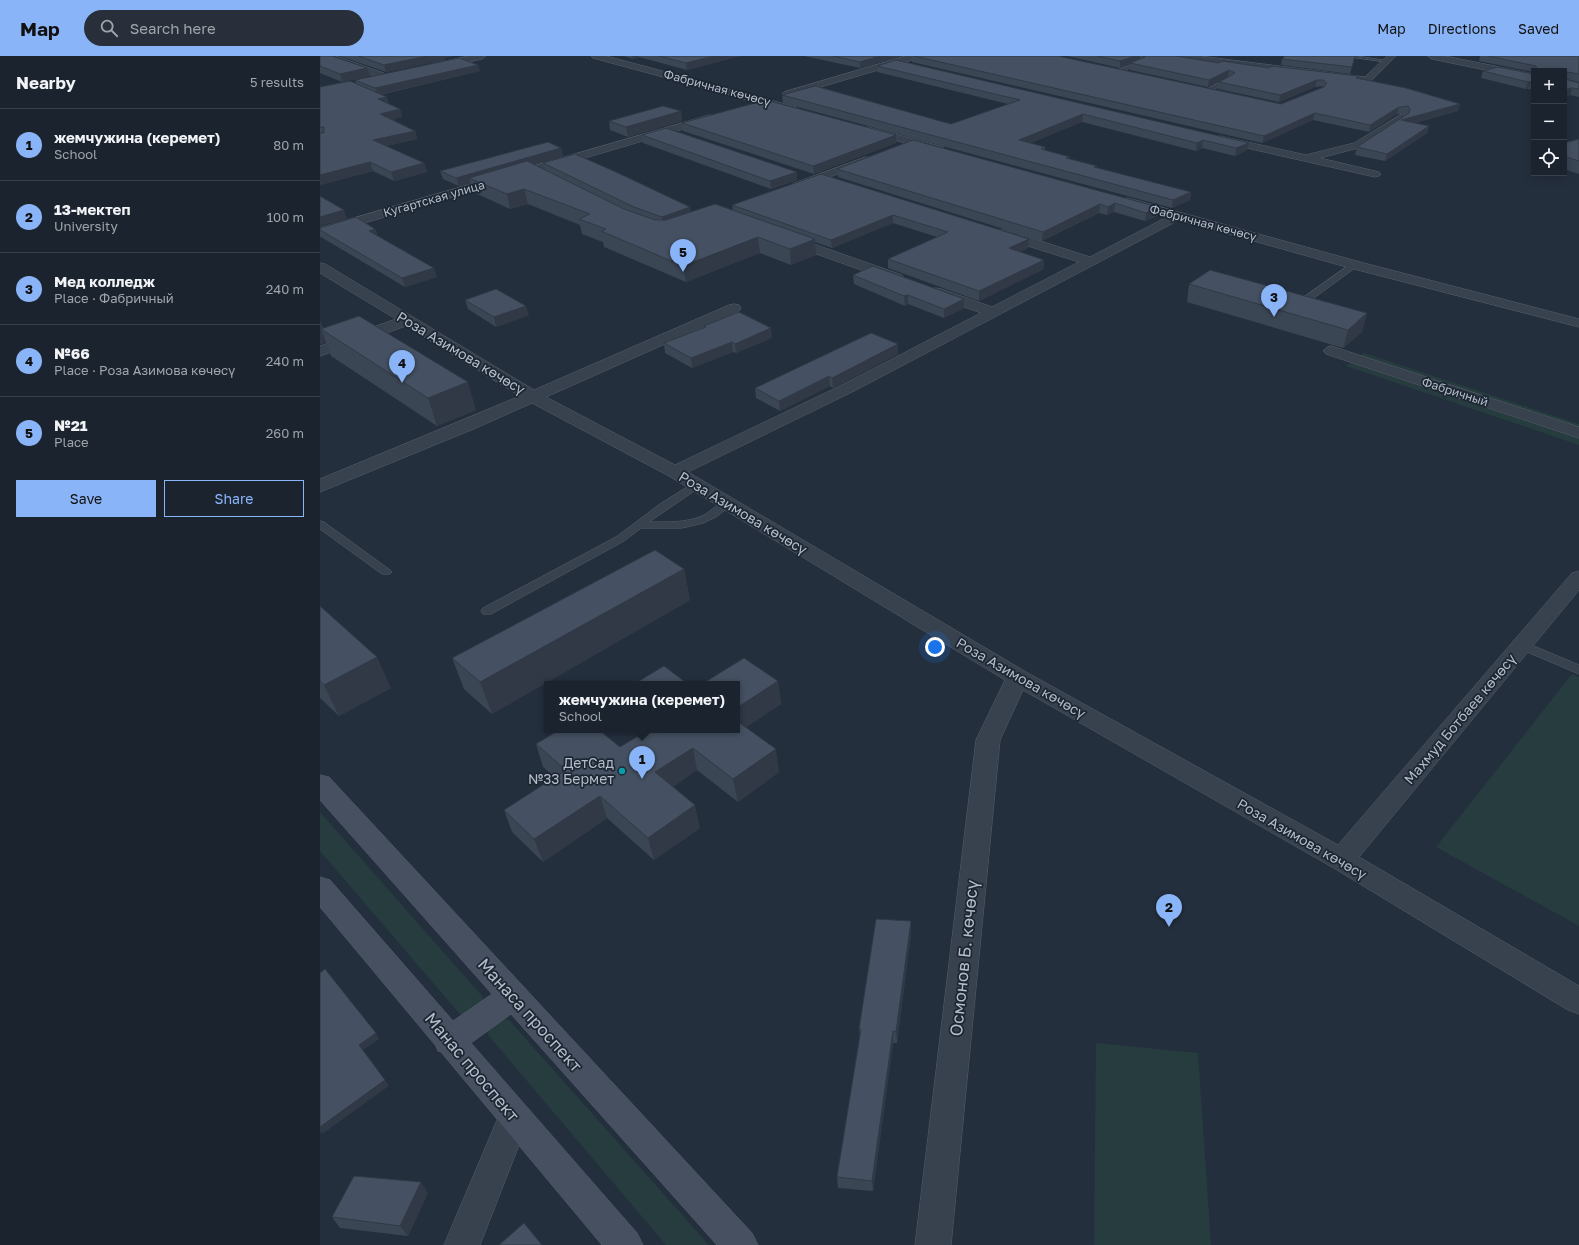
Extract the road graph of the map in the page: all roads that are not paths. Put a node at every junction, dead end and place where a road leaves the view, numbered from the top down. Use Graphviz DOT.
graph roads {
  1 [pos="328,56"];
  2 [pos="482,56"];
  3 [pos="596,56"];
  4 [pos="916,56"];
  5 [pos="1179,56"];
  6 [pos="1345,56"];
  7 [pos="1432,56"];
  8 [pos="876,58"];
  9 [pos="1389,59"];
  10 [pos="896,62"];
  11 [pos="1141,63"];
  12 [pos="919,67"];
  13 [pos="423,69"];
  14 [pos="1114,70"];
  15 [pos="1133,75"];
  16 [pos="1531,76"];
  17 [pos="371,80"];
  18 [pos="1230,80"];
  19 [pos="1204,90"];
  20 [pos="1222,94"];
  21 [pos="765,101"];
  22 [pos="742,108"];
  23 [pos="802,111"];
  24 [pos="720,115"];
  25 [pos="1402,117"];
  26 [pos="854,126"];
  27 [pos="667,131"];
  28 [pos="682,136"];
  29 [pos="1209,137"];
  30 [pos="914,142"];
  31 [pos="892,150"];
  32 [pos="951,153"];
  33 [pos="878,156"];
  34 [pos="1303,158"];
  35 [pos="532,171"];
  36 [pos="1375,174"];
  37 [pos="799,175"];
  38 [pos="546,178"];
  39 [pos="818,178"];
  40 [pos="837,181"];
  41 [pos="788,188"];
  42 [pos="1117,199"];
  43 [pos="1178,216"];
  44 [pos="993,230"];
  45 [pos="320,232"];
  46 [pos="776,235"];
  47 [pos="1090,261"];
  48 [pos="1355,265"];
  49 [pos="320,267"];
  50 [pos="911,283"];
  51 [pos="926,288"];
  52 [pos="1300,304"];
  53 [pos="734,308"];
  54 [pos="994,313"];
  55 [pos="408,320"];
  56 [pos="1579,323"];
  57 [pos="320,351"];
  58 [pos="1331,351"];
  59 [pos="532,396"];
  60 [pos="1579,433"];
  61 [pos="675,472"];
  62 [pos="696,485"];
  63 [pos="320,486"];
  64 [pos="728,504"];
  65 [pos="320,524"];
  66 [pos="639,525"];
  67 [pos="386,572"];
  68 [pos="1579,577"];
  69 [pos="487,610"];
  70 [pos="1522,645"];
  71 [pos="1579,670"];
  72 [pos="1018,677"];
  73 [pos="320,784"];
  74 [pos="1341,860"];
  75 [pos="320,888"];
  76 [pos="513,996"];
  77 [pos="1579,1001"];
  78 [pos="449,1041"];
  79 [pos="514,1117"];
  80 [pos="462,1245"];
  81 [pos="625,1245"];
  82 [pos="740,1245"];
  83 [pos="933,1245"];
  1 -- 17 [label="street"];
  2 -- 13 [label="street"];
  3 -- 21 [label="street, Фабричная көчөсү"];
  4 -- 10 [label="street"];
  5 -- 9 [label="street"];
  6 -- 9 [label="lane"];
  7 -- 16 [label="street"];
  8 -- 10 [label="street"];
  10 -- 12 [label="street"];
  10 -- 21 [label="street"];
  11 -- 14 [label="lane"];
  14 -- 15 [label="street"];
  18 -- 19 [label="lane"];
  19 -- 20 [label="street"];
  21 -- 22 [label="street"];
  21 -- 23 [label="street, Фабричная көчөсү"];
  24 -- 27 [label="street, Кугартская улица"];
  25 -- 34 [label="street"];
  26 -- 30 [label="street"];
  27 -- 28 [label="street"];
  27 -- 35 [label="street, Кугартская улица"];
  29 -- 34 [label="street"];
  30 -- 31 [label="street"];
  30 -- 32 [label="street"];
  33 -- 39 [label="street"];
  34 -- 36 [label="street"];
  35 -- 38 [label="street"];
  35 -- 45 [label="street, Кугартская улица"];
  37 -- 39 [label="street"];
  39 -- 40 [label="street"];
  39 -- 41 [label="street"];
  42 -- 43 [label="street, Фабричная көчөсү"];
  43 -- 47 [label="street"];
  43 -- 48 [label="street, Фабричная көчөсү"];
  44 -- 47 [label="street"];
  46 -- 50 [label="street"];
  47 -- 54 [label="street"];
  48 -- 52 [label="lane"];
  48 -- 56 [label="street, Фабричная көчөсү"];
  49 -- 55 [label="street, Роза Азимова көчөсү"];
  51 -- 54 [label="street"];
  53 -- 59 [label="street"];
  54 -- 61 [label="street"];
  55 -- 57 [label="street"];
  55 -- 59 [label="street, Роза Азимова көчөсү"];
  58 -- 60 [label="street, Фабричный"];
  59 -- 61 [label="street, Роза Азимова көчөсү"];
  59 -- 63 [label="street"];
  61 -- 62 [label="street, Роза Азимова көчөсү"];
  62 -- 64 [label="street, Роза Азимова көчөсү"];
  62 -- 66 [label="lane"];
  64 -- 66 [label="lane"];
  64 -- 72 [label="street, Роза Азимова көчөсү"];
  65 -- 67 [label="lane"];
  66 -- 69 [label="lane"];
  68 -- 70 [label="street, Махмуд Ботбаев көчөсү"];
  70 -- 71 [label="lane"];
  70 -- 74 [label="street, Махмуд Ботбаев көчөсү"];
  72 -- 74 [label="street, Роза Азимова көчөсү"];
  72 -- 83 [label="street, Осмонов Б. көчөсү"];
  73 -- 76 [label="main road, Манаса проспект"];
  74 -- 77 [label="street, Роза Азимова көчөсү"];
  75 -- 78 [label="main road, Манас проспект"];
  76 -- 78 [label="main road"];
  76 -- 82 [label="main road, Манаса проспект"];
  78 -- 79 [label="main road, Манас проспект"];
  79 -- 80 [label="street"];
  79 -- 81 [label="main road, Манас проспект"];
}
